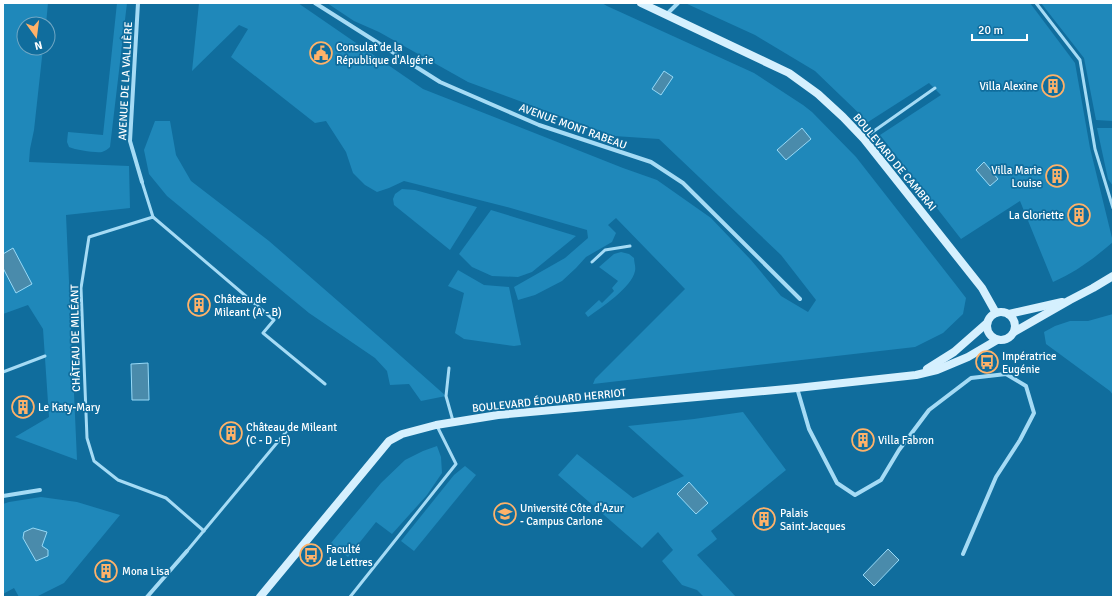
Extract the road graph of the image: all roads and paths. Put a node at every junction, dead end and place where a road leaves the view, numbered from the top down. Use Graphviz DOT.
graph roads {
  1 [pos="138,3"];
  2 [pos="315,3"];
  3 [pos="641,3"];
  4 [pos="678,3"];
  5 [pos="1036,3"];
  6 [pos="666,15"];
  7 [pos="935,88"];
  8 [pos="864,138"];
  9 [pos="142,182"];
  10 [pos="1113,208"];
  11 [pos="153,217"];
  12 [pos="630,246"];
  13 [pos="592,262"];
  14 [pos="1113,276"];
  15 [pos="800,299"];
  16 [pos="1070,300"];
  17 [pos="996,312"];
  18 [pos="1008,314"];
  19 [pos="987,323"];
  20 [pos="1014,332"];
  21 [pos="997,340"];
  22 [pos="45,356"];
  23 [pos="449,368"];
  24 [pos="3,372"];
  25 [pos="916,375"];
  26 [pos="325,384"];
  27 [pos="797,388"];
  28 [pos="453,421"];
  29 [pos="436,424"];
  30 [pos="286,432"];
  31 [pos="40,490"];
  32 [pos="3,496"];
  33 [pos="204,531"];
  34 [pos="187,551"];
  35 [pos="963,554"];
  36 [pos="147,597"];
  37 [pos="260,597"];
  38 [pos="350,597"];
  1 -- 9 [label="street, AVENUE DE LA VALLIÈRE"];
  2 -- 15 [label="street, AVENUE MONT RABEAU"];
  3 -- 6 [label="street, BOULEVARD DE CAMBRAI"];
  4 -- 6 [label="street"];
  5 -- 10 [label="lane"];
  6 -- 8 [label="street, BOULEVARD DE CAMBRAI"];
  7 -- 8 [label="lane"];
  8 -- 17 [label="street, BOULEVARD DE CAMBRAI"];
  9 -- 11 [label="lane"];
  11 -- 26 [label="lane"];
  11 -- 33 [label="lane, CHÂTEAU DE MILÉANT"];
  12 -- 13 [label="lane"];
  14 -- 16 [label="street"];
  16 -- 18 [label="street"];
  16 -- 20 [label="street"];
  17 -- 18 [label="street"];
  17 -- 19 [label="street"];
  18 -- 20 [label="street"];
  19 -- 21 [label="street"];
  19 -- 25 [label="street, BOULEVARD ÉDOUARD HERRIOT"];
  20 -- 21 [label="street"];
  21 -- 25 [label="street, BOULEVARD ÉDOUARD HERRIOT"];
  22 -- 24 [label="lane"];
  23 -- 28 [label="lane"];
  25 -- 27 [label="street, BOULEVARD ÉDOUARD HERRIOT"];
  27 -- 28 [label="street, BOULEVARD ÉDOUARD HERRIOT"];
  27 -- 35 [label="street"];
  28 -- 29 [label="street, BOULEVARD ÉDOUARD HERRIOT"];
  29 -- 37 [label="street, BOULEVARD ÉDOUARD HERRIOT"];
  29 -- 38 [label="lane"];
  30 -- 33 [label="lane"];
  31 -- 32 [label="street"];
  33 -- 34 [label="lane"];
  34 -- 36 [label="street"];
}
